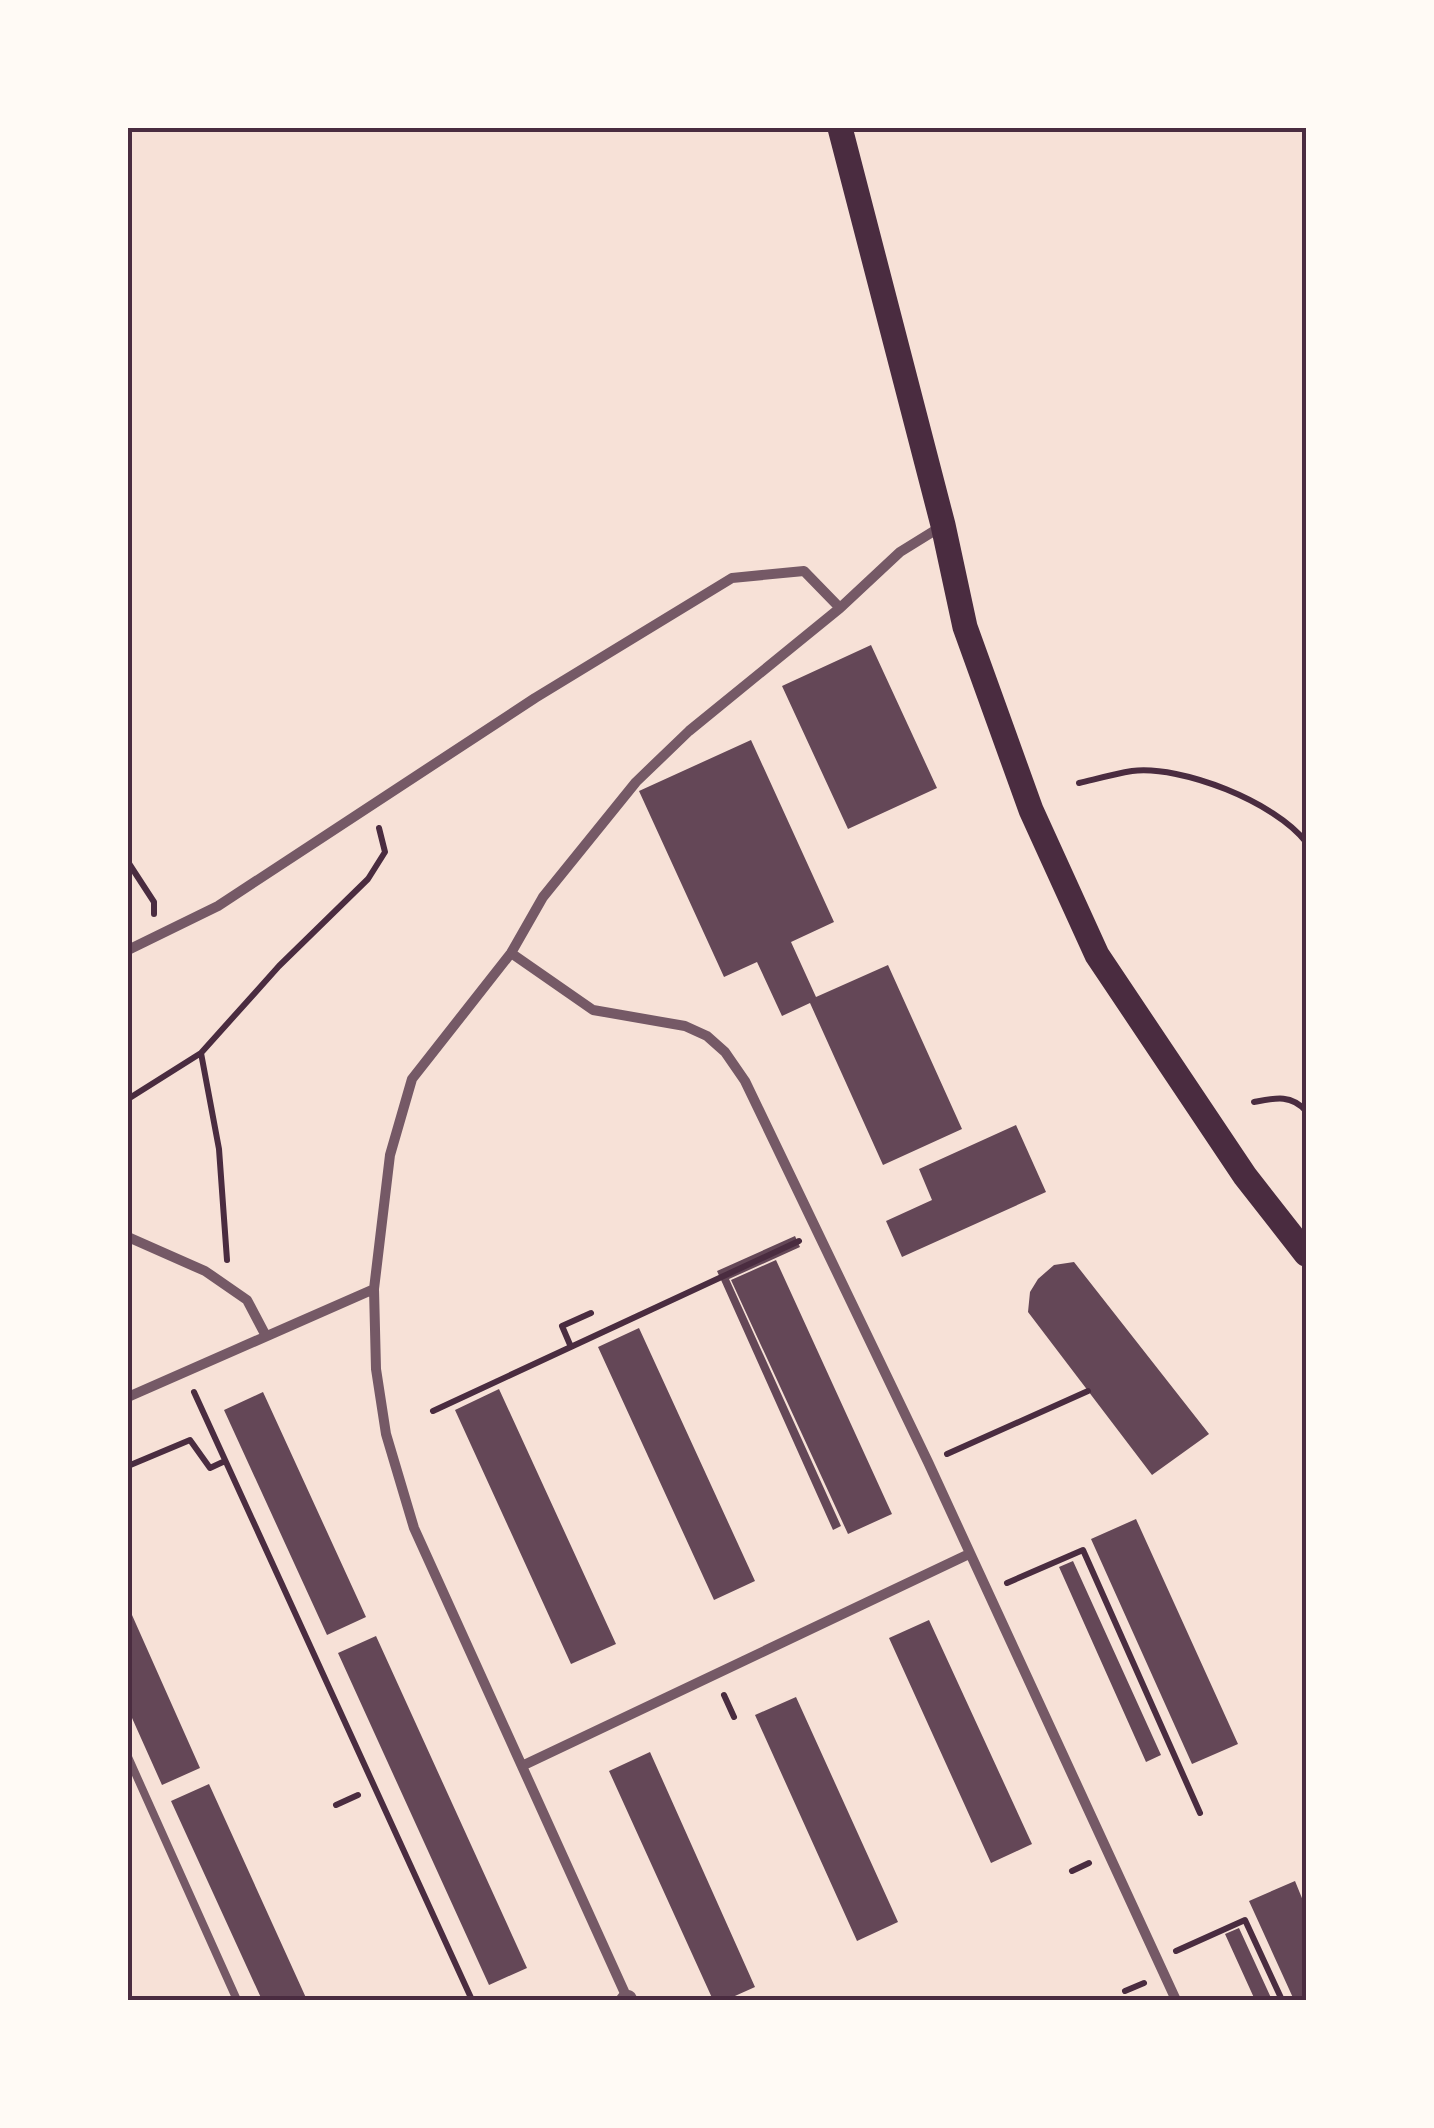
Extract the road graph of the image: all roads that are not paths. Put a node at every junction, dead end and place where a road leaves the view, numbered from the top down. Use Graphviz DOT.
graph roads {
  1 [pos="840,128"];
  2 [pos="943,526"];
  3 [pos="840,608"];
  4 [pos="128,950"];
  5 [pos="510,953"];
  6 [pos="128,1237"];
  7 [pos="1306,1254"];
  8 [pos="374,1289"];
  9 [pos="266,1336"];
  10 [pos="128,1398"];
  11 [pos="969,1554"];
  12 [pos="128,1757"];
  13 [pos="524,1765"];
  14 [pos="237,2000"];
  15 [pos="627,2000"];
  16 [pos="1176,2000"];
  1 -- 2 [label="main road"];
  2 -- 3 [label="street"];
  2 -- 7 [label="main road"];
  3 -- 4 [label="street"];
  3 -- 5 [label="street"];
  5 -- 8 [label="street"];
  5 -- 11 [label="street"];
  6 -- 9 [label="street"];
  8 -- 9 [label="street"];
  8 -- 13 [label="street"];
  9 -- 10 [label="street"];
  11 -- 13 [label="street"];
  11 -- 16 [label="street"];
  12 -- 14 [label="lane"];
  13 -- 15 [label="street"];
}
